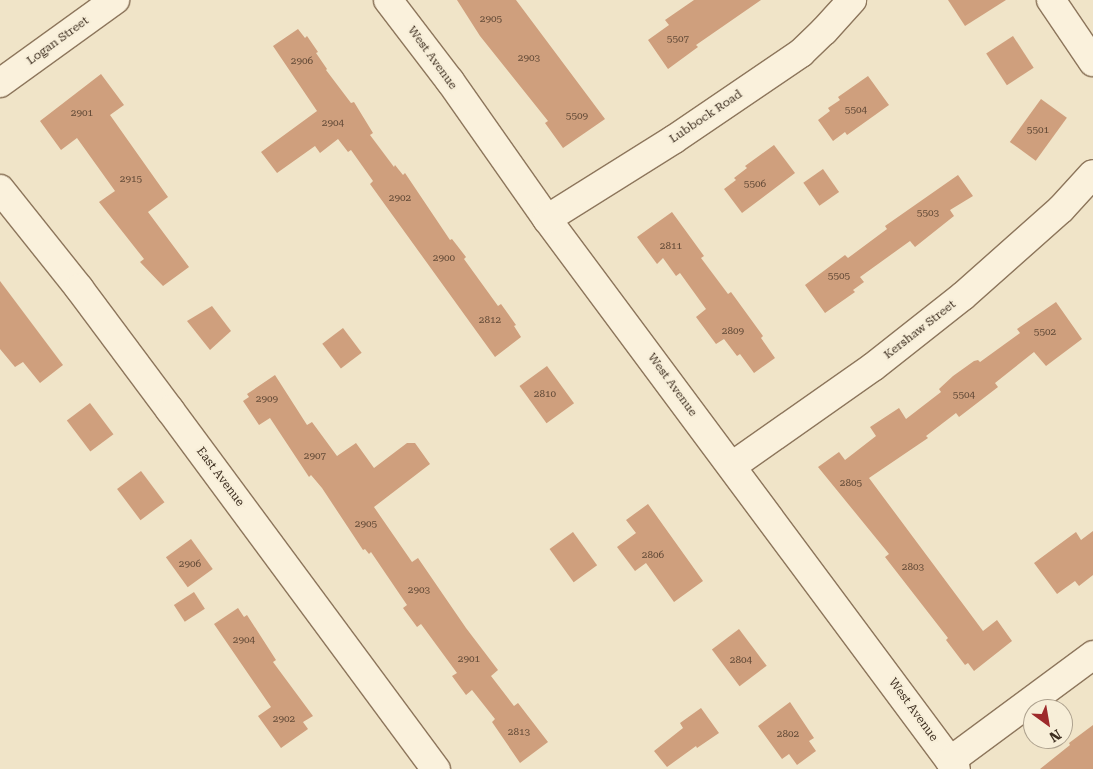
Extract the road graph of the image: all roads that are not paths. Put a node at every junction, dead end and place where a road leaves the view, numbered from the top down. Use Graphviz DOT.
graph roads {
  1 [pos="115,0"];
  2 [pos="388,0"];
  3 [pos="852,0"];
  4 [pos="1051,0"];
  5 [pos="1093,62"];
  6 [pos="0,83"];
  7 [pos="1093,174"];
  8 [pos="0,189"];
  9 [pos="547,219"];
  10 [pos="732,466"];
  11 [pos="1093,655"];
  12 [pos="953,765"];
  13 [pos="436,769"];
  1 -- 6 [label="street, Logan Street"];
  2 -- 9 [label="street, West Avenue"];
  3 -- 9 [label="street, Lubbock Road"];
  4 -- 5 [label="street"];
  7 -- 10 [label="street, Kershaw Street"];
  8 -- 13 [label="street, East Avenue"];
  9 -- 10 [label="street, West Avenue"];
  10 -- 12 [label="street, West Avenue"];
  11 -- 12 [label="street"];
}
